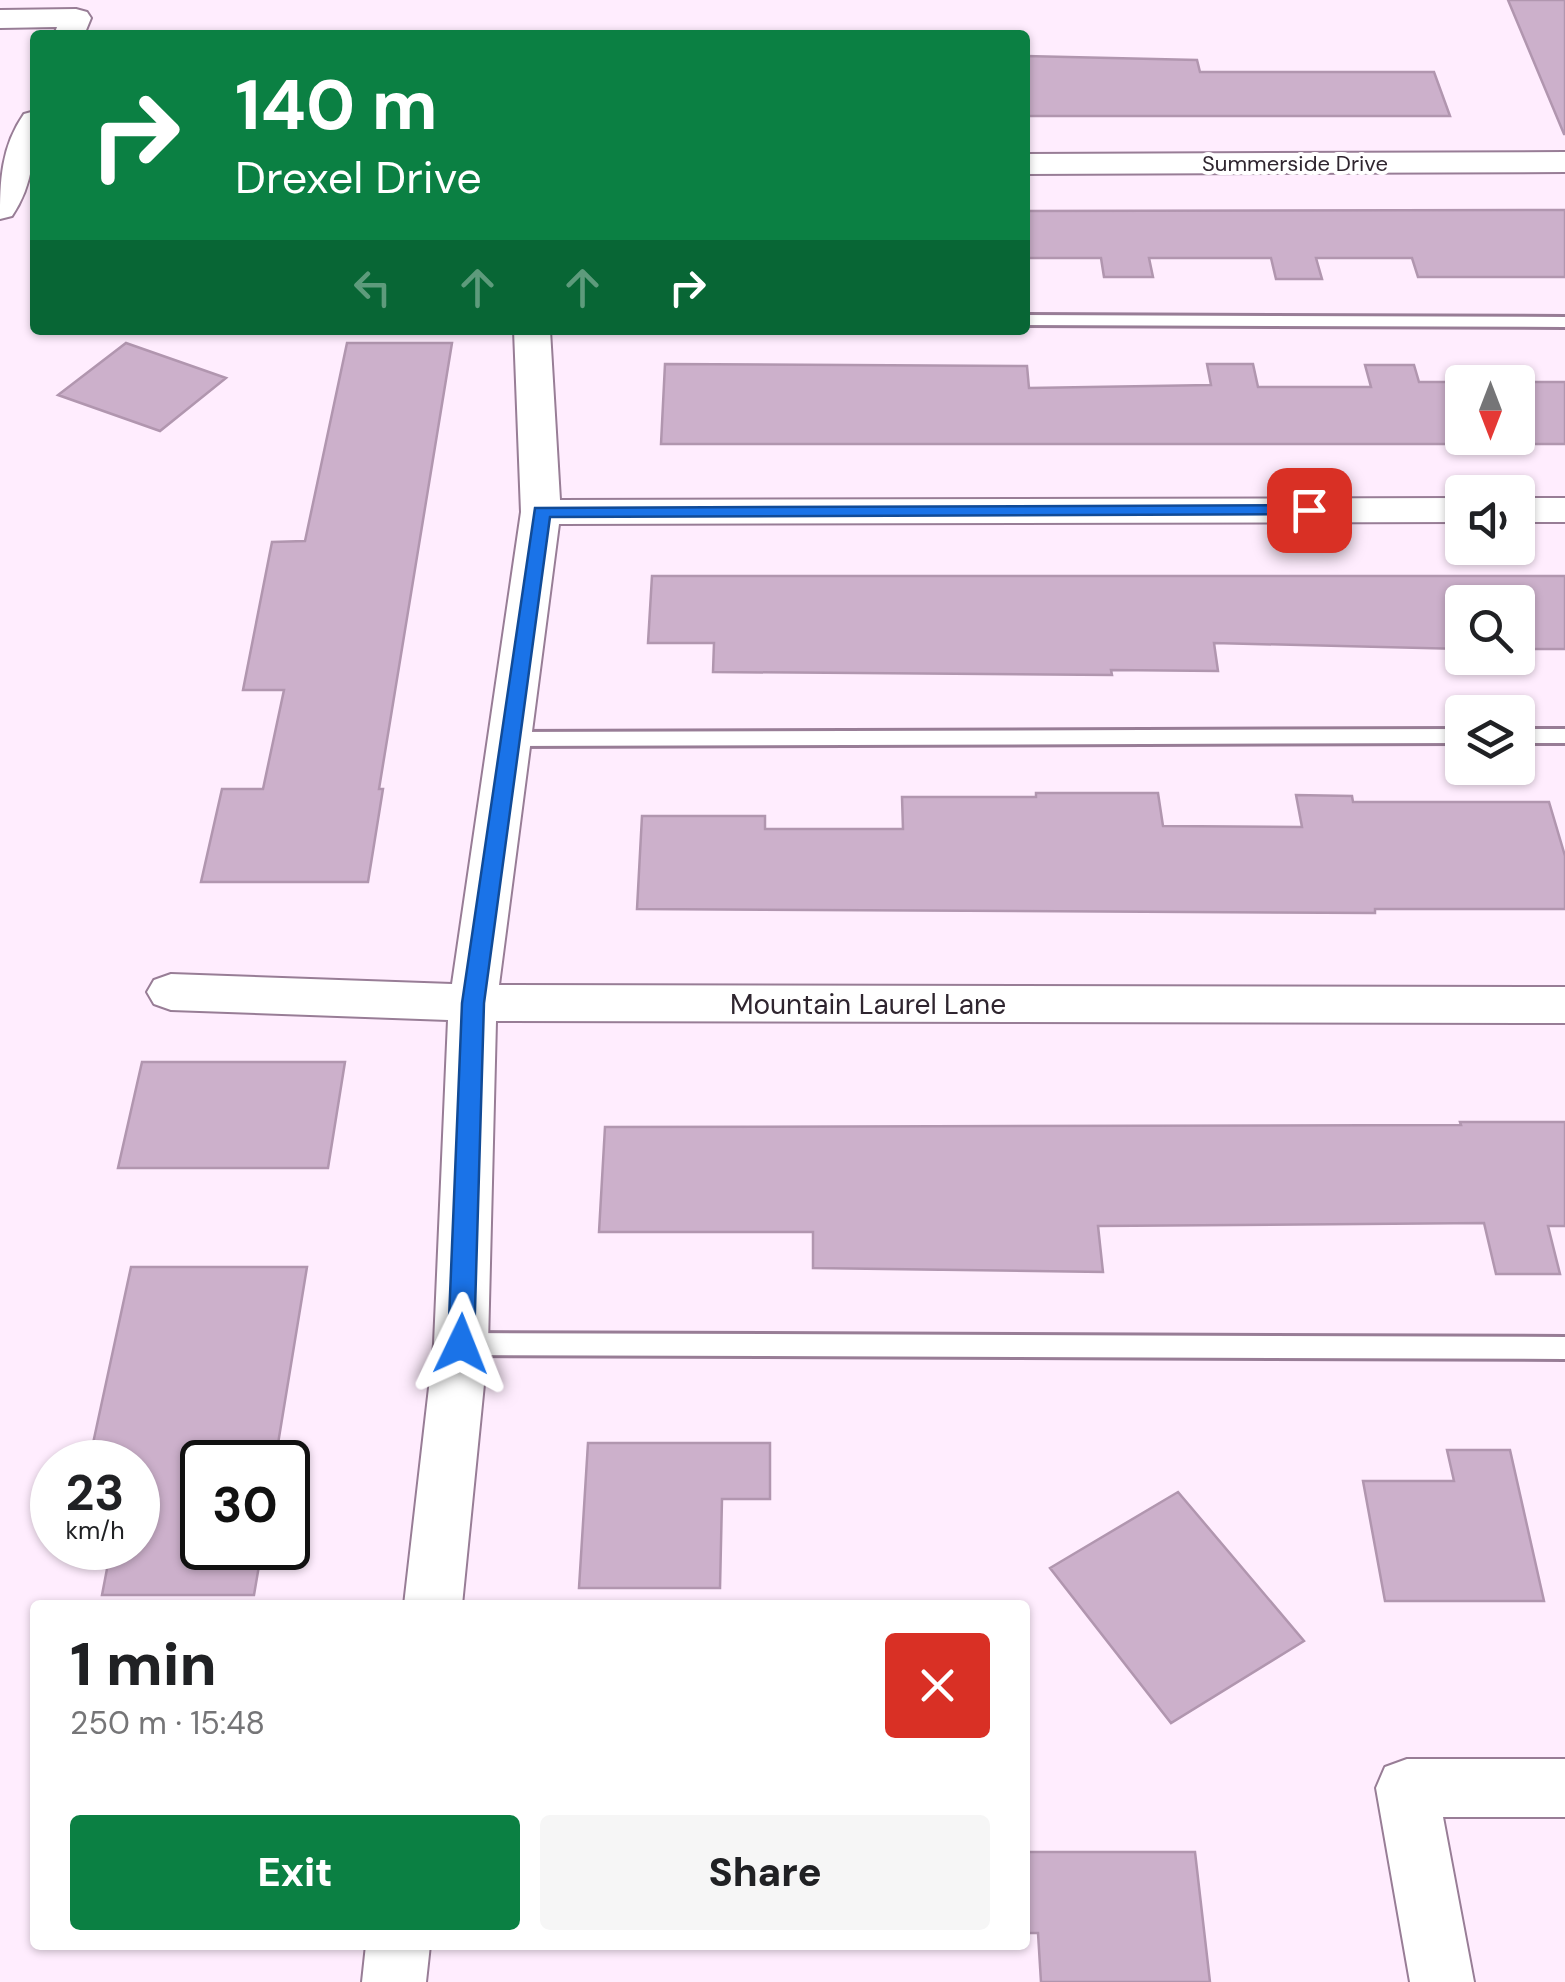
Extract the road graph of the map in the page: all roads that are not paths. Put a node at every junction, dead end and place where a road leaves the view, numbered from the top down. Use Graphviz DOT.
graph roads {
  1 [pos="0,19"];
  2 [pos="72,27"];
  3 [pos="30,134"];
  4 [pos="1565,162"];
  5 [pos="1030,164"];
  6 [pos="0,209"];
  7 [pos="1030,320"];
  8 [pos="1565,322"];
  9 [pos="532,335"];
  10 [pos="1445,510"];
  11 [pos="1535,510"];
  12 [pos="1565,510"];
  13 [pos="542,512"];
  14 [pos="1445,736"];
  15 [pos="1535,736"];
  16 [pos="1565,736"];
  17 [pos="509,738"];
  18 [pos="172,992"];
  19 [pos="473,1003"];
  20 [pos="1565,1005"];
  21 [pos="461,1344"];
  22 [pos="1565,1348"];
  23 [pos="435,1600"];
  24 [pos="1565,1788"];
  25 [pos="397,1950"];
  26 [pos="394,1982"];
  27 [pos="1442,1982"];
  1 -- 2 [label="street"];
  3 -- 6 [label="street"];
  4 -- 5 [label="street, Summerside Drive"];
  7 -- 8 [label="lane"];
  9 -- 13 [label="street"];
  10 -- 13 [label="street"];
  11 -- 12 [label="street"];
  13 -- 17 [label="street"];
  14 -- 17 [label="lane"];
  15 -- 16 [label="lane"];
  17 -- 19 [label="street"];
  18 -- 19 [label="street, Mountain Laurel Lane"];
  19 -- 20 [label="street, Mountain Laurel Lane"];
  19 -- 21 [label="street"];
  21 -- 22 [label="lane"];
  21 -- 23 [label="street"];
  24 -- 27 [label="street"];
  25 -- 26 [label="street"];
}
